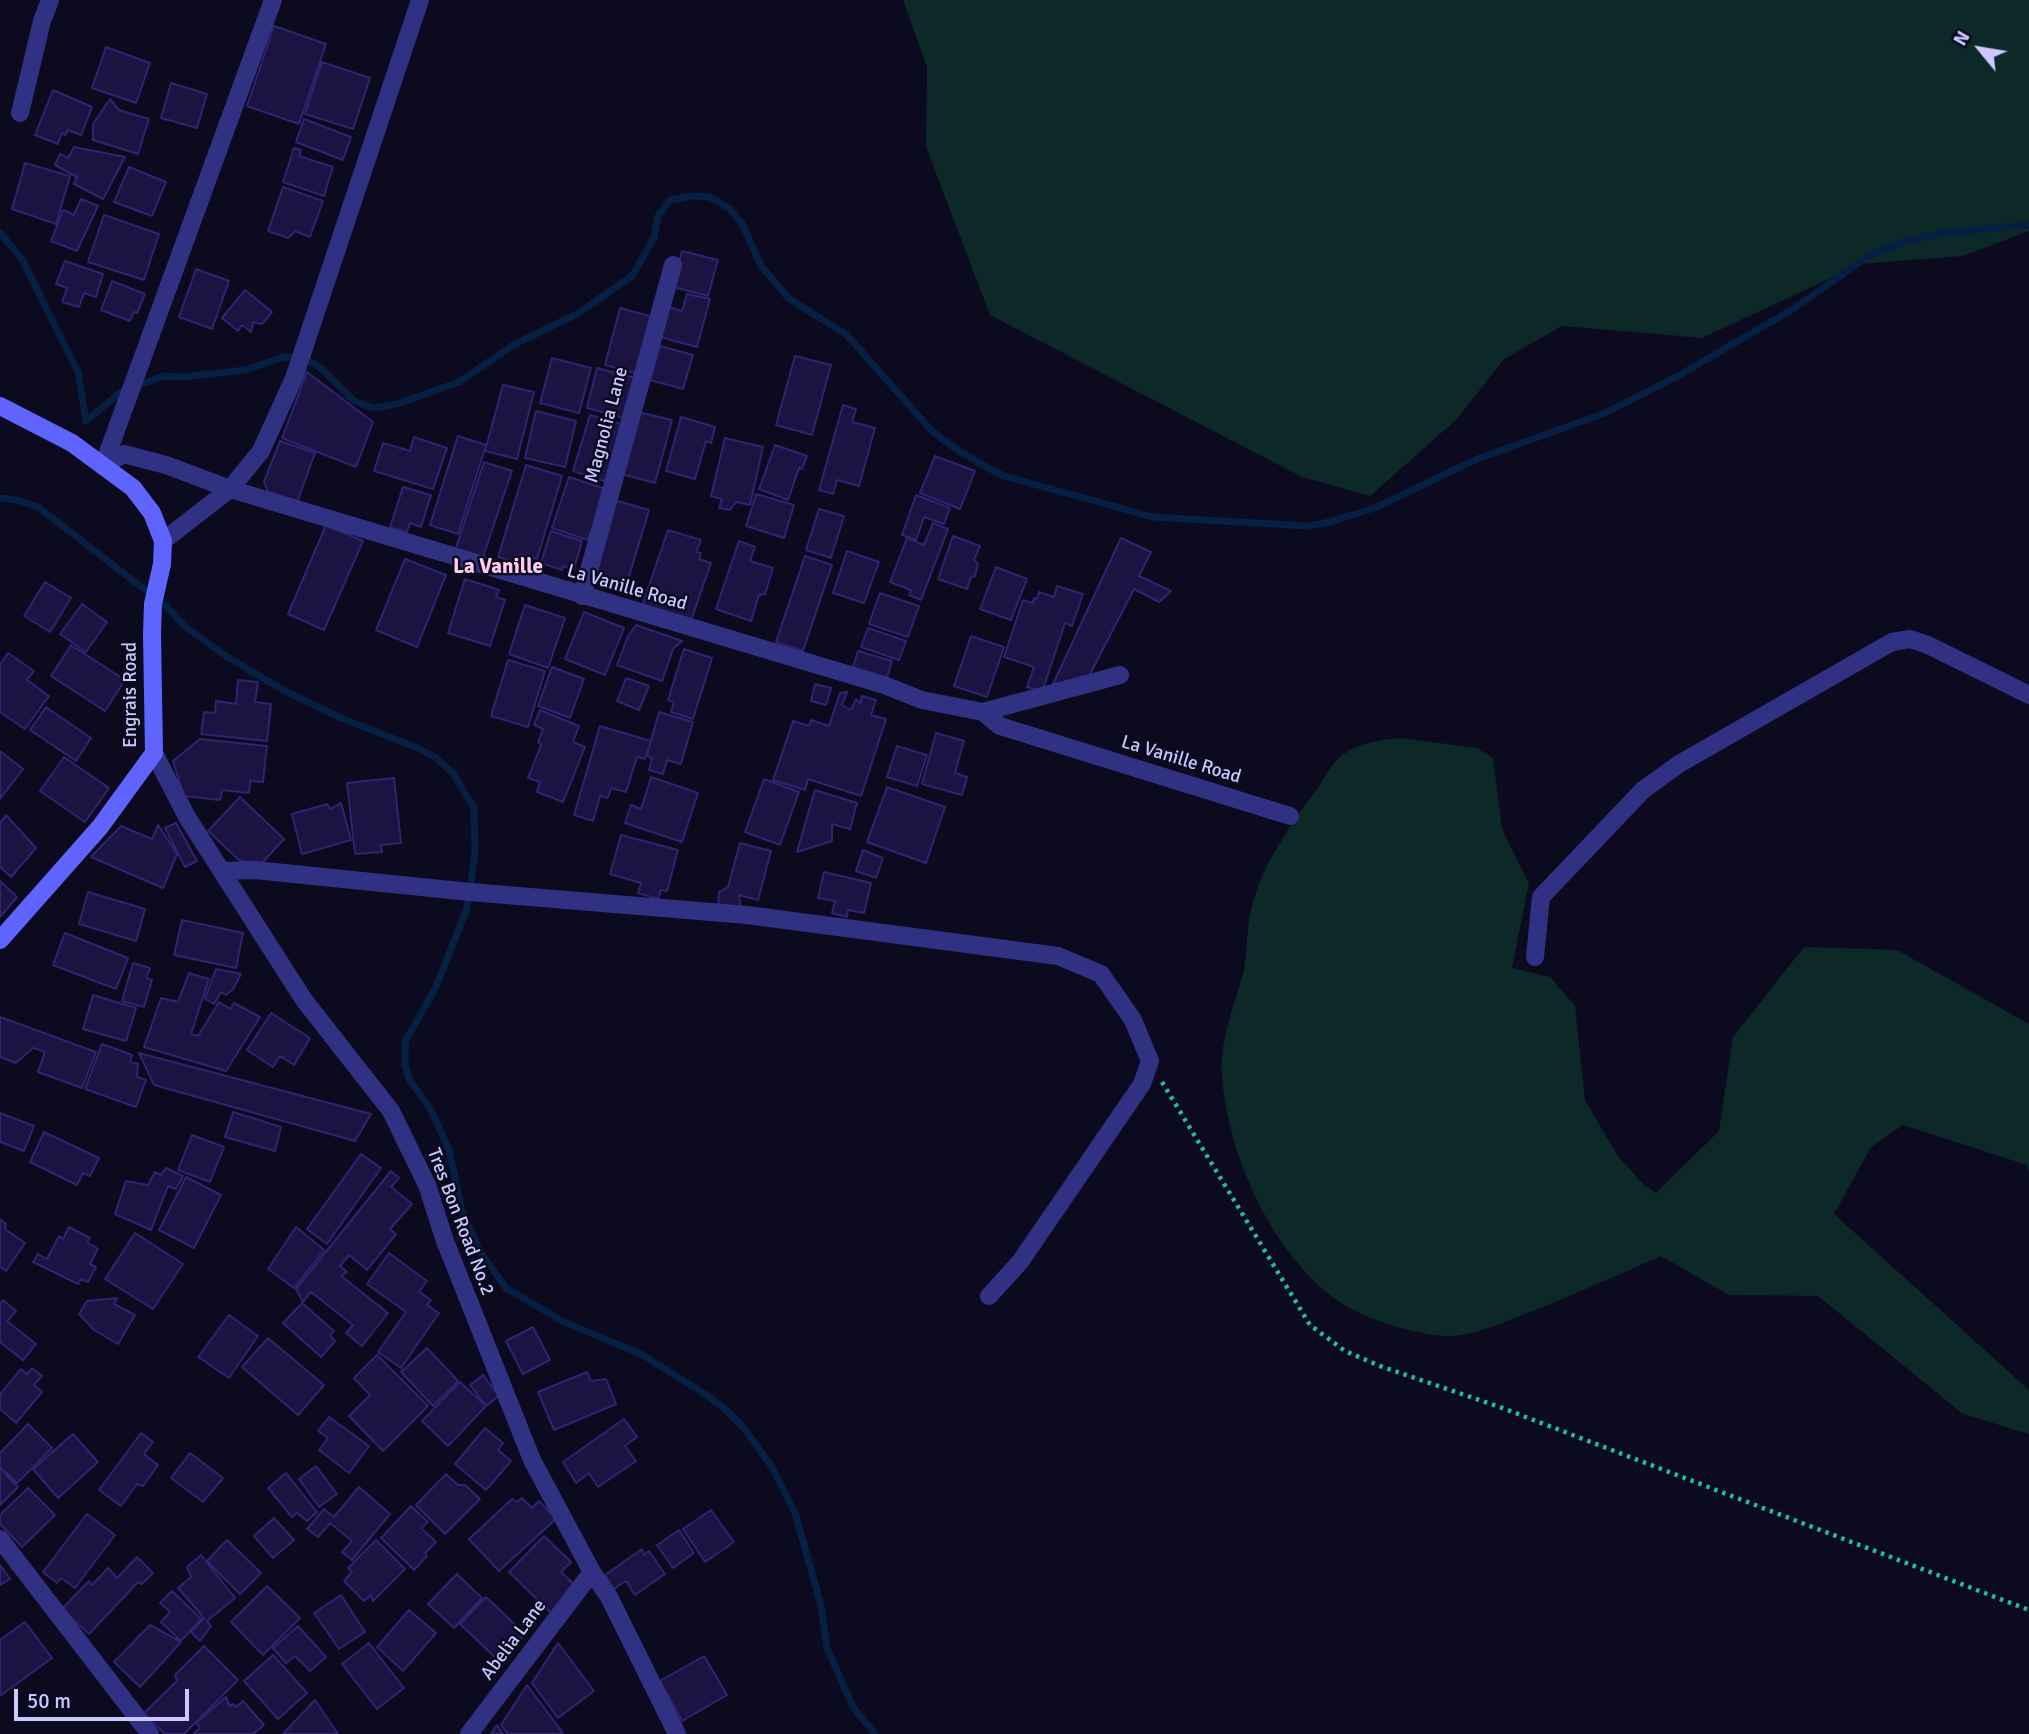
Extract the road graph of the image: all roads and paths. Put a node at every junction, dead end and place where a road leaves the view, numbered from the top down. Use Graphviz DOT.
graph roads {
  1 [pos="50,0"];
  2 [pos="273,0"];
  3 [pos="420,0"];
  4 [pos="20,113"];
  5 [pos="673,265"];
  6 [pos="0,406"];
  7 [pos="103,466"];
  8 [pos="230,489"];
  9 [pos="163,541"];
  10 [pos="582,596"];
  11 [pos="1120,675"];
  12 [pos="2029,695"];
  13 [pos="983,712"];
  14 [pos="154,753"];
  15 [pos="1290,816"];
  16 [pos="222,871"];
  17 [pos="0,940"];
  18 [pos="1535,957"];
  19 [pos="1150,1061"];
  20 [pos="989,1296"];
  21 [pos="0,1539"];
  22 [pos="592,1572"];
  23 [pos="2029,1610"];
  24 [pos="671,1730"];
  25 [pos="150,1734"];
  26 [pos="470,1734"];
  1 -- 4 [label="street"];
  2 -- 7 [label="street"];
  3 -- 8 [label="street"];
  5 -- 10 [label="street, Magnolia Lane"];
  6 -- 7 [label="street, Engrais Road"];
  7 -- 8 [label="street, La Vanille Road"];
  7 -- 9 [label="street, Engrais Road"];
  8 -- 9 [label="street"];
  8 -- 10 [label="street, La Vanille Road"];
  9 -- 14 [label="street, Engrais Road"];
  10 -- 13 [label="street, La Vanille Road"];
  11 -- 13 [label="street, La Vanille Road"];
  12 -- 18 [label="street"];
  13 -- 15 [label="street, La Vanille Road"];
  14 -- 16 [label="street, Tres Bon Road No.2"];
  14 -- 17 [label="street, Engrais Road"];
  16 -- 19 [label="street"];
  16 -- 22 [label="street, Tres Bon Road No.2"];
  19 -- 20 [label="street"];
  19 -- 23 [label="path"];
  21 -- 25 [label="street"];
  22 -- 24 [label="street, Tres Bon Road No.2"];
  22 -- 26 [label="street, Abelia Lane"];
}
